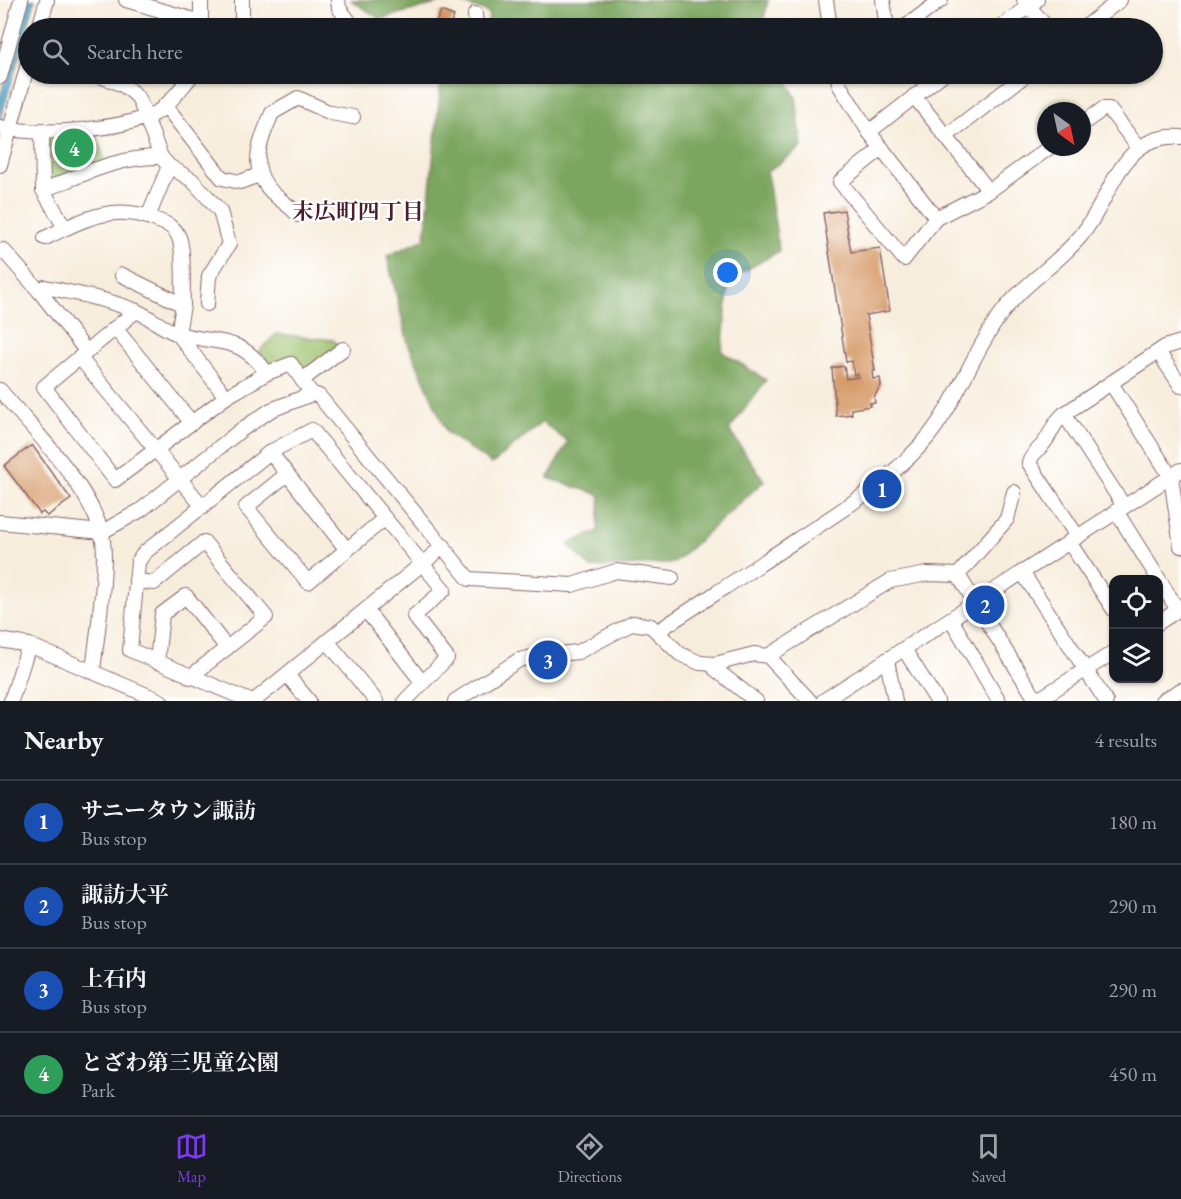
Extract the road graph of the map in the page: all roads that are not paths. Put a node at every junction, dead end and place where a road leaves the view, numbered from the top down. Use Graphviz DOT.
graph roads {
  1 [pos="47,0"];
  2 [pos="126,0"];
  3 [pos="201,0"];
  4 [pos="242,0"];
  5 [pos="338,0"];
  6 [pos="826,0"];
  7 [pos="883,0"];
  8 [pos="1120,0"];
  9 [pos="19,1"];
  10 [pos="938,1"];
  11 [pos="1030,2"];
  12 [pos="167,12"];
  13 [pos="475,14"];
  14 [pos="42,18"];
  15 [pos="166,18"];
  16 [pos="183,18"];
  17 [pos="201,18"];
  18 [pos="244,18"];
  19 [pos="346,18"];
  20 [pos="475,18"];
  21 [pos="829,18"];
  22 [pos="886,18"];
  23 [pos="917,18"];
  24 [pos="1012,18"];
  25 [pos="1040,18"];
  26 [pos="1097,18"];
  27 [pos="0,77"];
  28 [pos="21,84"];
  29 [pos="119,84"];
  30 [pos="184,84"];
  31 [pos="845,84"];
  32 [pos="930,84"];
  33 [pos="1014,84"];
  34 [pos="914,96"];
  35 [pos="165,105"];
  36 [pos="145,117"];
  37 [pos="353,117"];
  38 [pos="1091,118"];
  39 [pos="5,128"];
  40 [pos="42,130"];
  41 [pos="869,132"];
  42 [pos="946,136"];
  43 [pos="1181,137"];
  44 [pos="1138,147"];
  45 [pos="882,148"];
  46 [pos="1037,156"];
  47 [pos="165,161"];
  48 [pos="0,165"];
  49 [pos="258,175"];
  50 [pos="43,190"];
  51 [pos="988,191"];
  52 [pos="298,215"];
  53 [pos="148,217"];
  54 [pos="936,218"];
  55 [pos="65,228"];
  56 [pos="45,238"];
  57 [pos="0,253"];
  58 [pos="122,275"];
  59 [pos="40,292"];
  60 [pos="207,304"];
  61 [pos="183,305"];
  62 [pos="136,311"];
  63 [pos="115,328"];
  64 [pos="178,334"];
  65 [pos="1181,342"];
  66 [pos="343,349"];
  67 [pos="1159,352"];
  68 [pos="83,355"];
  69 [pos="267,373"];
  70 [pos="302,380"];
  71 [pos="1111,383"];
  72 [pos="1181,386"];
  73 [pos="0,390"];
  74 [pos="312,394"];
  75 [pos="226,397"];
  76 [pos="1064,414"];
  77 [pos="192,423"];
  78 [pos="155,449"];
  79 [pos="270,452"];
  80 [pos="1176,473"];
  81 [pos="286,475"];
  82 [pos="180,479"];
  83 [pos="1014,492"];
  84 [pos="203,507"];
  85 [pos="1120,509"];
  86 [pos="384,519"];
  87 [pos="0,522"];
  88 [pos="102,532"];
  89 [pos="1073,539"];
  90 [pos="444,546"];
  91 [pos="1181,546"];
  92 [pos="347,550"];
  93 [pos="423,564"];
  94 [pos="1023,572"];
  95 [pos="958,575"];
  96 [pos="672,578"];
  97 [pos="136,581"];
  98 [pos="976,602"];
  99 [pos="1109,603"];
  100 [pos="1180,609"];
  101 [pos="366,610"];
  102 [pos="951,619"];
  103 [pos="1163,620"];
  104 [pos="658,631"];
  105 [pos="0,640"];
  106 [pos="328,642"];
  107 [pos="29,645"];
  108 [pos="226,648"];
  109 [pos="904,649"];
  110 [pos="1109,654"];
  111 [pos="768,656"];
  112 [pos="886,660"];
  113 [pos="157,662"];
  114 [pos="714,664"];
  115 [pos="1085,669"];
  116 [pos="93,672"];
  117 [pos="288,675"];
  118 [pos="190,677"];
  119 [pos="423,682"];
  120 [pos="1181,690"];
  121 [pos="471,696"];
  122 [pos="12,701"];
  123 [pos="161,701"];
  124 [pos="252,701"];
  125 [pos="309,701"];
  126 [pos="375,701"];
  127 [pos="405,701"];
  128 [pos="455,701"];
  129 [pos="756,701"];
  130 [pos="810,701"];
  131 [pos="823,701"];
  132 [pos="896,701"];
  133 [pos="937,701"];
  134 [pos="999,701"];
  135 [pos="1037,701"];
  136 [pos="1106,701"];
  137 [pos="1162,701"];
  1 -- 14 [label="street"];
  2 -- 12 [label="street"];
  3 -- 17 [label="street"];
  4 -- 18 [label="street"];
  5 -- 19 [label="street"];
  6 -- 21 [label="street"];
  7 -- 22 [label="street"];
  8 -- 26 [label="street"];
  9 -- 27 [label="street"];
  10 -- 23 [label="street"];
  11 -- 24 [label="street"];
  11 -- 25 [label="street"];
  12 -- 15 [label="street"];
  12 -- 16 [label="street"];
  13 -- 20 [label="street"];
  28 -- 39 [label="street"];
  29 -- 36 [label="street"];
  30 -- 35 [label="street"];
  31 -- 41 [label="street"];
  32 -- 34 [label="street"];
  33 -- 42 [label="street"];
  34 -- 41 [label="street"];
  34 -- 42 [label="street"];
  35 -- 36 [label="street"];
  35 -- 49 [label="street"];
  36 -- 40 [label="street"];
  36 -- 47 [label="street"];
  37 -- 49 [label="street"];
  38 -- 44 [label="street"];
  39 -- 40 [label="street"];
  39 -- 48 [label="street"];
  40 -- 50 [label="street"];
  41 -- 45 [label="street"];
  42 -- 51 [label="street"];
  43 -- 44 [label="street"];
  44 -- 104 [label="street"];
  45 -- 54 [label="street"];
  45 -- 54 [label="street"];
  46 -- 51 [label="street"];
  47 -- 50 [label="street"];
  47 -- 53 [label="street"];
  47 -- 60 [label="street"];
  49 -- 52 [label="street"];
  50 -- 55 [label="street"];
  51 -- 54 [label="street"];
  53 -- 55 [label="street"];
  53 -- 61 [label="street"];
  55 -- 56 [label="street"];
  57 -- 59 [label="street"];
  58 -- 61 [label="street"];
  59 -- 62 [label="street"];
  59 -- 68 [label="street"];
  61 -- 64 [label="street"];
  62 -- 63 [label="street"];
  62 -- 64 [label="street"];
  63 -- 68 [label="street"];
  63 -- 77 [label="street"];
  64 -- 69 [label="street"];
  64 -- 75 [label="street"];
  65 -- 67 [label="street"];
  66 -- 70 [label="street"];
  67 -- 71 [label="street"];
  67 -- 72 [label="street"];
  68 -- 78 [label="street"];
  68 -- 78 [label="street"];
  69 -- 70 [label="street"];
  69 -- 75 [label="street"];
  70 -- 74 [label="street"];
  71 -- 76 [label="street"];
  71 -- 80 [label="street"];
  73 -- 88 [label="street"];
  74 -- 82 [label="street"];
  74 -- 90 [label="street"];
  75 -- 77 [label="street"];
  76 -- 85 [label="street"];
  76 -- 89 [label="street"];
  77 -- 78 [label="street"];
  78 -- 82 [label="street"];
  79 -- 81 [label="street"];
  79 -- 84 [label="street"];
  79 -- 86 [label="street"];
  80 -- 85 [label="street"];
  80 -- 91 [label="street"];
  81 -- 92 [label="street"];
  81 -- 92 [label="street"];
  82 -- 84 [label="street"];
  82 -- 88 [label="street"];
  83 -- 95 [label="street"];
  84 -- 97 [label="street"];
  85 -- 89 [label="street"];
  85 -- 100 [label="street"];
  86 -- 92 [label="street"];
  86 -- 93 [label="street"];
  87 -- 88 [label="street"];
  88 -- 116 [label="street"];
  89 -- 94 [label="street"];
  89 -- 99 [label="street"];
  90 -- 93 [label="street"];
  90 -- 96 [label="street"];
  93 -- 101 [label="street"];
  93 -- 119 [label="street"];
  94 -- 98 [label="street"];
  94 -- 115 [label="street"];
  95 -- 98 [label="street"];
  95 -- 111 [label="street"];
  97 -- 108 [label="street"];
  97 -- 113 [label="street"];
  98 -- 102 [label="street"];
  98 -- 135 [label="street"];
  100 -- 103 [label="street"];
  101 -- 106 [label="street"];
  101 -- 119 [label="street"];
  102 -- 109 [label="street"];
  102 -- 134 [label="street"];
  104 -- 114 [label="street"];
  104 -- 121 [label="street"];
  105 -- 107 [label="street"];
  106 -- 117 [label="street"];
  106 -- 126 [label="street"];
  107 -- 116 [label="street"];
  107 -- 122 [label="street"];
  108 -- 113 [label="street"];
  108 -- 118 [label="street"];
  109 -- 112 [label="street"];
  109 -- 133 [label="street"];
  110 -- 115 [label="street"];
  111 -- 114 [label="street"];
  111 -- 130 [label="street"];
  112 -- 131 [label="street"];
  112 -- 132 [label="street"];
  113 -- 118 [label="street"];
  114 -- 129 [label="street"];
  115 -- 135 [label="street"];
  115 -- 136 [label="street"];
  116 -- 123 [label="street"];
  117 -- 124 [label="street"];
  117 -- 125 [label="street"];
  118 -- 124 [label="street"];
  119 -- 127 [label="street"];
  120 -- 137 [label="street"];
  121 -- 128 [label="street"];
}
